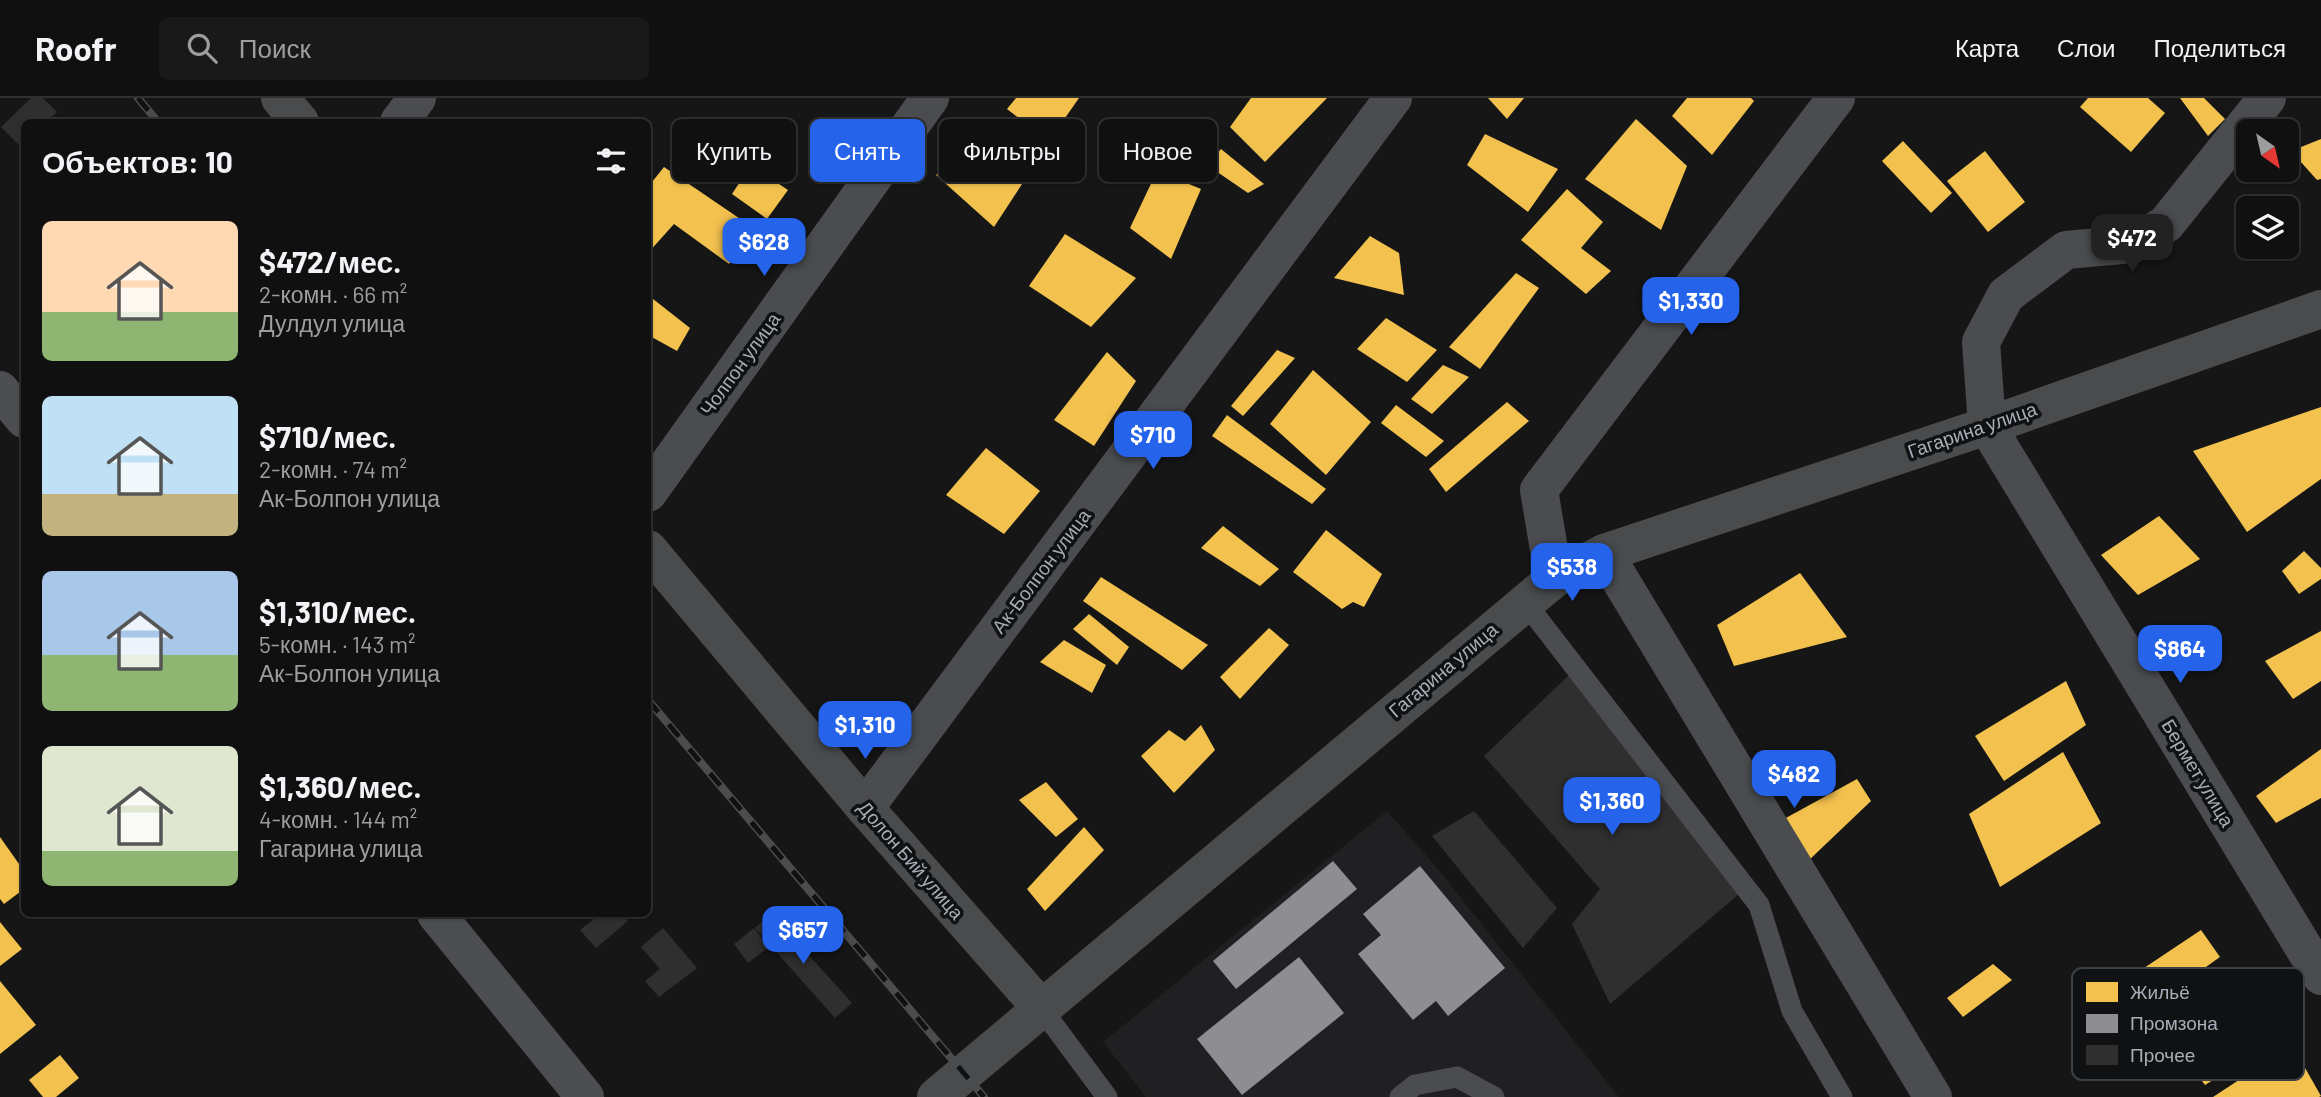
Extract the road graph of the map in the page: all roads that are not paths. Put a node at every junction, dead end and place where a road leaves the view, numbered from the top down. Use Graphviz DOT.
graph roads {
  1 [pos="280,98"];
  2 [pos="417,98"];
  3 [pos="930,98"];
  4 [pos="1393,98"];
  5 [pos="1836,98"];
  6 [pos="2267,98"];
  7 [pos="298,119"];
  8 [pos="401,119"];
  9 [pos="2321,309"];
  10 [pos="0,390"];
  11 [pos="21,415"];
  12 [pos="1987,426"];
  13 [pos="651,489"];
  14 [pos="651,553"];
  15 [pos="1604,553"];
  16 [pos="1554,579"];
  17 [pos="1524,601"];
  18 [pos="865,808"];
  19 [pos="438,917"];
  20 [pos="2321,976"];
  21 [pos="1041,1008"];
  22 [pos="585,1097"];
  23 [pos="936,1097"];
  24 [pos="1107,1097"];
  25 [pos="1401,1097"];
  26 [pos="1494,1097"];
  27 [pos="1842,1097"];
  28 [pos="1933,1097"];
  1 -- 7 [label="main road"];
  2 -- 8 [label="street"];
  3 -- 13 [label="street, Чолпон улица"];
  4 -- 18 [label="street, Ак-Болпон улица"];
  5 -- 16 [label="street"];
  6 -- 12 [label="street"];
  9 -- 12 [label="main road, Гагарина улица"];
  10 -- 11 [label="main road"];
  12 -- 15 [label="main road, Гагарина улица"];
  12 -- 20 [label="street, Бермет улица"];
  14 -- 18 [label="main road, Долон Бий улица"];
  15 -- 16 [label="main road, Гагарина улица"];
  15 -- 28 [label="street"];
  16 -- 17 [label="main road, Гагарина улица"];
  17 -- 21 [label="main road, Гагарина улица"];
  17 -- 27 [label="lane"];
  18 -- 21 [label="main road, Долон Бий улица"];
  19 -- 22 [label="main road"];
  21 -- 23 [label="main road, Гагарина улица"];
  21 -- 24 [label="lane"];
  25 -- 26 [label="lane"];
}
